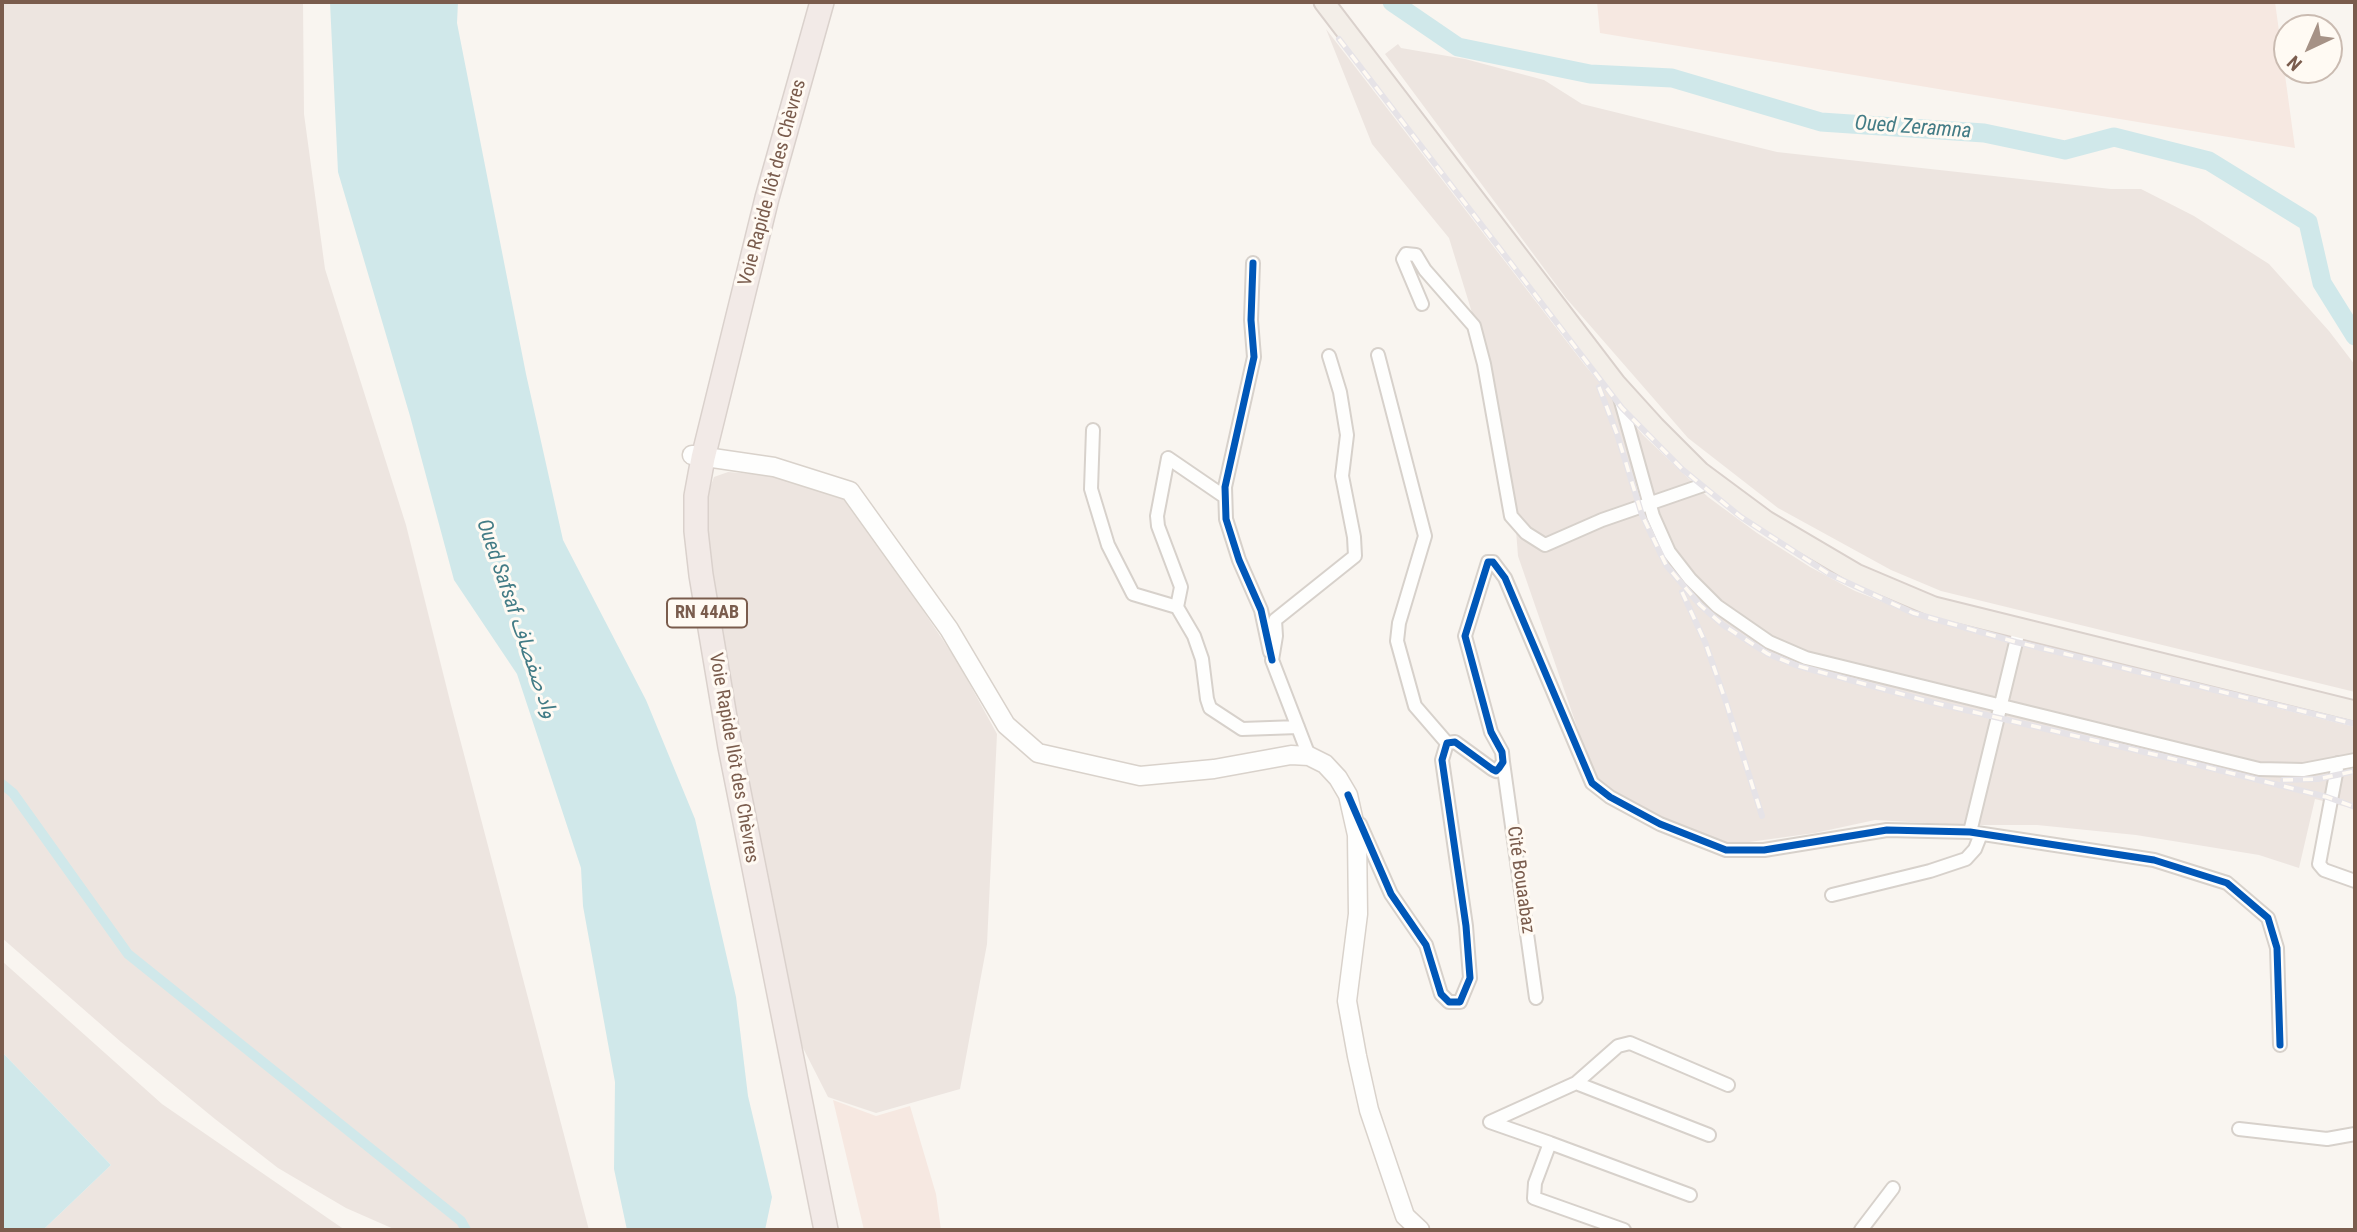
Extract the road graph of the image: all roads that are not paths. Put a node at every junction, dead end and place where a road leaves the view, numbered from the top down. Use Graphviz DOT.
graph roads {
  1 [pos="808,2"];
  2 [pos="822,2"];
  3 [pos="1326,2"];
  4 [pos="1253,263"];
  5 [pos="1422,304"];
  6 [pos="1378,355"];
  7 [pos="1329,356"];
  8 [pos="1616,384"];
  9 [pos="1093,430"];
  10 [pos="698,456"];
  11 [pos="1712,482"];
  12 [pos="1225,497"];
  13 [pos="1649,503"];
  14 [pos="1177,607"];
  15 [pos="2019,629"];
  16 [pos="1272,660"];
  17 [pos="2002,705"];
  18 [pos="2355,711"];
  19 [pos="1298,727"];
  20 [pos="1447,743"];
  21 [pos="1309,756"];
  22 [pos="2355,760"];
  23 [pos="1503,762"];
  24 [pos="2338,763"];
  25 [pos="1348,795"];
  26 [pos="1976,833"];
  27 [pos="2355,881"];
  28 [pos="1832,895"];
  29 [pos="1536,998"];
  30 [pos="2280,1045"];
  31 [pos="1576,1083"];
  32 [pos="1728,1085"];
  33 [pos="2239,1129"];
  34 [pos="2355,1134"];
  35 [pos="1709,1135"];
  36 [pos="1550,1143"];
  37 [pos="1893,1188"];
  38 [pos="1690,1195"];
  39 [pos="813,1230"];
  40 [pos="826,1230"];
  41 [pos="1420,1230"];
  42 [pos="1624,1230"];
  43 [pos="1861,1230"];
  1 -- 10 [label="highway, Voie Rapide Ilôt des Chèvres / RN 44AB"];
  2 -- 10 [label="highway, Voie Rapide Ilôt des Chèvres / RN 44AB"];
  3 -- 8 [label="main road"];
  4 -- 12 [label="street"];
  5 -- 13 [label="street"];
  6 -- 20 [label="street"];
  7 -- 16 [label="street"];
  8 -- 11 [label="main road"];
  8 -- 13 [label="street"];
  9 -- 14 [label="street"];
  10 -- 21 [label="street"];
  10 -- 39 [label="highway, Voie Rapide Ilôt des Chèvres / RN 44AB"];
  10 -- 40 [label="highway, Voie Rapide Ilôt des Chèvres / RN 44AB"];
  11 -- 13 [label="street"];
  11 -- 15 [label="main road"];
  12 -- 14 [label="street"];
  12 -- 16 [label="street"];
  13 -- 17 [label="street"];
  14 -- 19 [label="street"];
  15 -- 17 [label="street"];
  15 -- 18 [label="main road"];
  16 -- 19 [label="street"];
  17 -- 24 [label="street"];
  17 -- 26 [label="street"];
  19 -- 21 [label="street"];
  20 -- 23 [label="street"];
  20 -- 25 [label="street"];
  21 -- 25 [label="street"];
  22 -- 24 [label="street"];
  23 -- 26 [label="street, Cité Bouaabaz"];
  23 -- 29 [label="street, Cité Bouaabaz"];
  24 -- 27 [label="street"];
  25 -- 41 [label="street"];
  26 -- 28 [label="street"];
  26 -- 30 [label="street"];
  31 -- 32 [label="street"];
  31 -- 35 [label="street"];
  31 -- 36 [label="street"];
  33 -- 34 [label="street"];
  36 -- 38 [label="street"];
  36 -- 42 [label="street"];
  37 -- 43 [label="street"];
}
